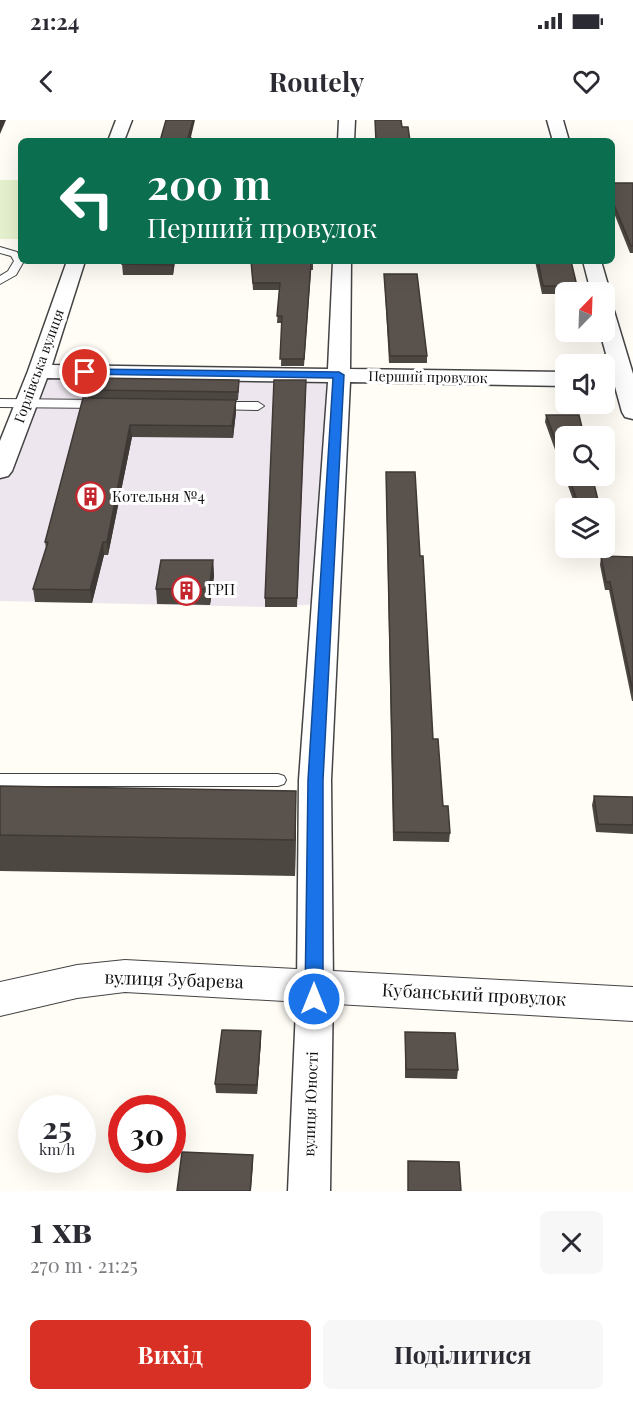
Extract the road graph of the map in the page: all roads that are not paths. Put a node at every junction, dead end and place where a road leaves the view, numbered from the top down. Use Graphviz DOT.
graph roads {
  1 [pos="124,120"];
  2 [pos="346,120"];
  3 [pos="555,120"];
  4 [pos="117,138"];
  5 [pos="346,138"];
  6 [pos="560,138"];
  7 [pos="0,250"];
  8 [pos="18,260"];
  9 [pos="18,263"];
  10 [pos="75,264"];
  11 [pos="342,264"];
  12 [pos="593,264"];
  13 [pos="0,281"];
  14 [pos="597,282"];
  15 [pos="611,342"];
  16 [pos="39,371"];
  17 [pos="339,375"];
  18 [pos="555,378"];
  19 [pos="620,379"];
  20 [pos="0,403"];
  21 [pos="26,404"];
  22 [pos="118,405"];
  23 [pos="200,406"];
  24 [pos="258,406"];
  25 [pos="633,412"];
  26 [pos="0,471"];
  27 [pos="0,780"];
  28 [pos="278,780"];
  29 [pos="315,986"];
  30 [pos="0,999"];
  31 [pos="633,1004"];
  32 [pos="309,1191"];
  1 -- 4 [label="street"];
  2 -- 5 [label="street"];
  3 -- 6 [label="street"];
  7 -- 8 [label="lane"];
  9 -- 13 [label="lane"];
  10 -- 16 [label="street, Горлівська вулиця"];
  11 -- 17 [label="street, вулиця Юності"];
  12 -- 14 [label="street"];
  15 -- 19 [label="street"];
  16 -- 17 [label="street, Перший провулок"];
  16 -- 21 [label="street, Горлівська вулиця"];
  17 -- 18 [label="street, Перший провулок"];
  17 -- 29 [label="street, вулиця Юності"];
  19 -- 25 [label="street"];
  20 -- 21 [label="lane"];
  21 -- 22 [label="lane"];
  21 -- 26 [label="street, Горлівська вулиця"];
  23 -- 24 [label="lane"];
  27 -- 28 [label="lane"];
  29 -- 30 [label="street, вулиця Зубарєва"];
  29 -- 31 [label="street, Кубанський провулок"];
  29 -- 32 [label="street, вулиця Юності"];
}
